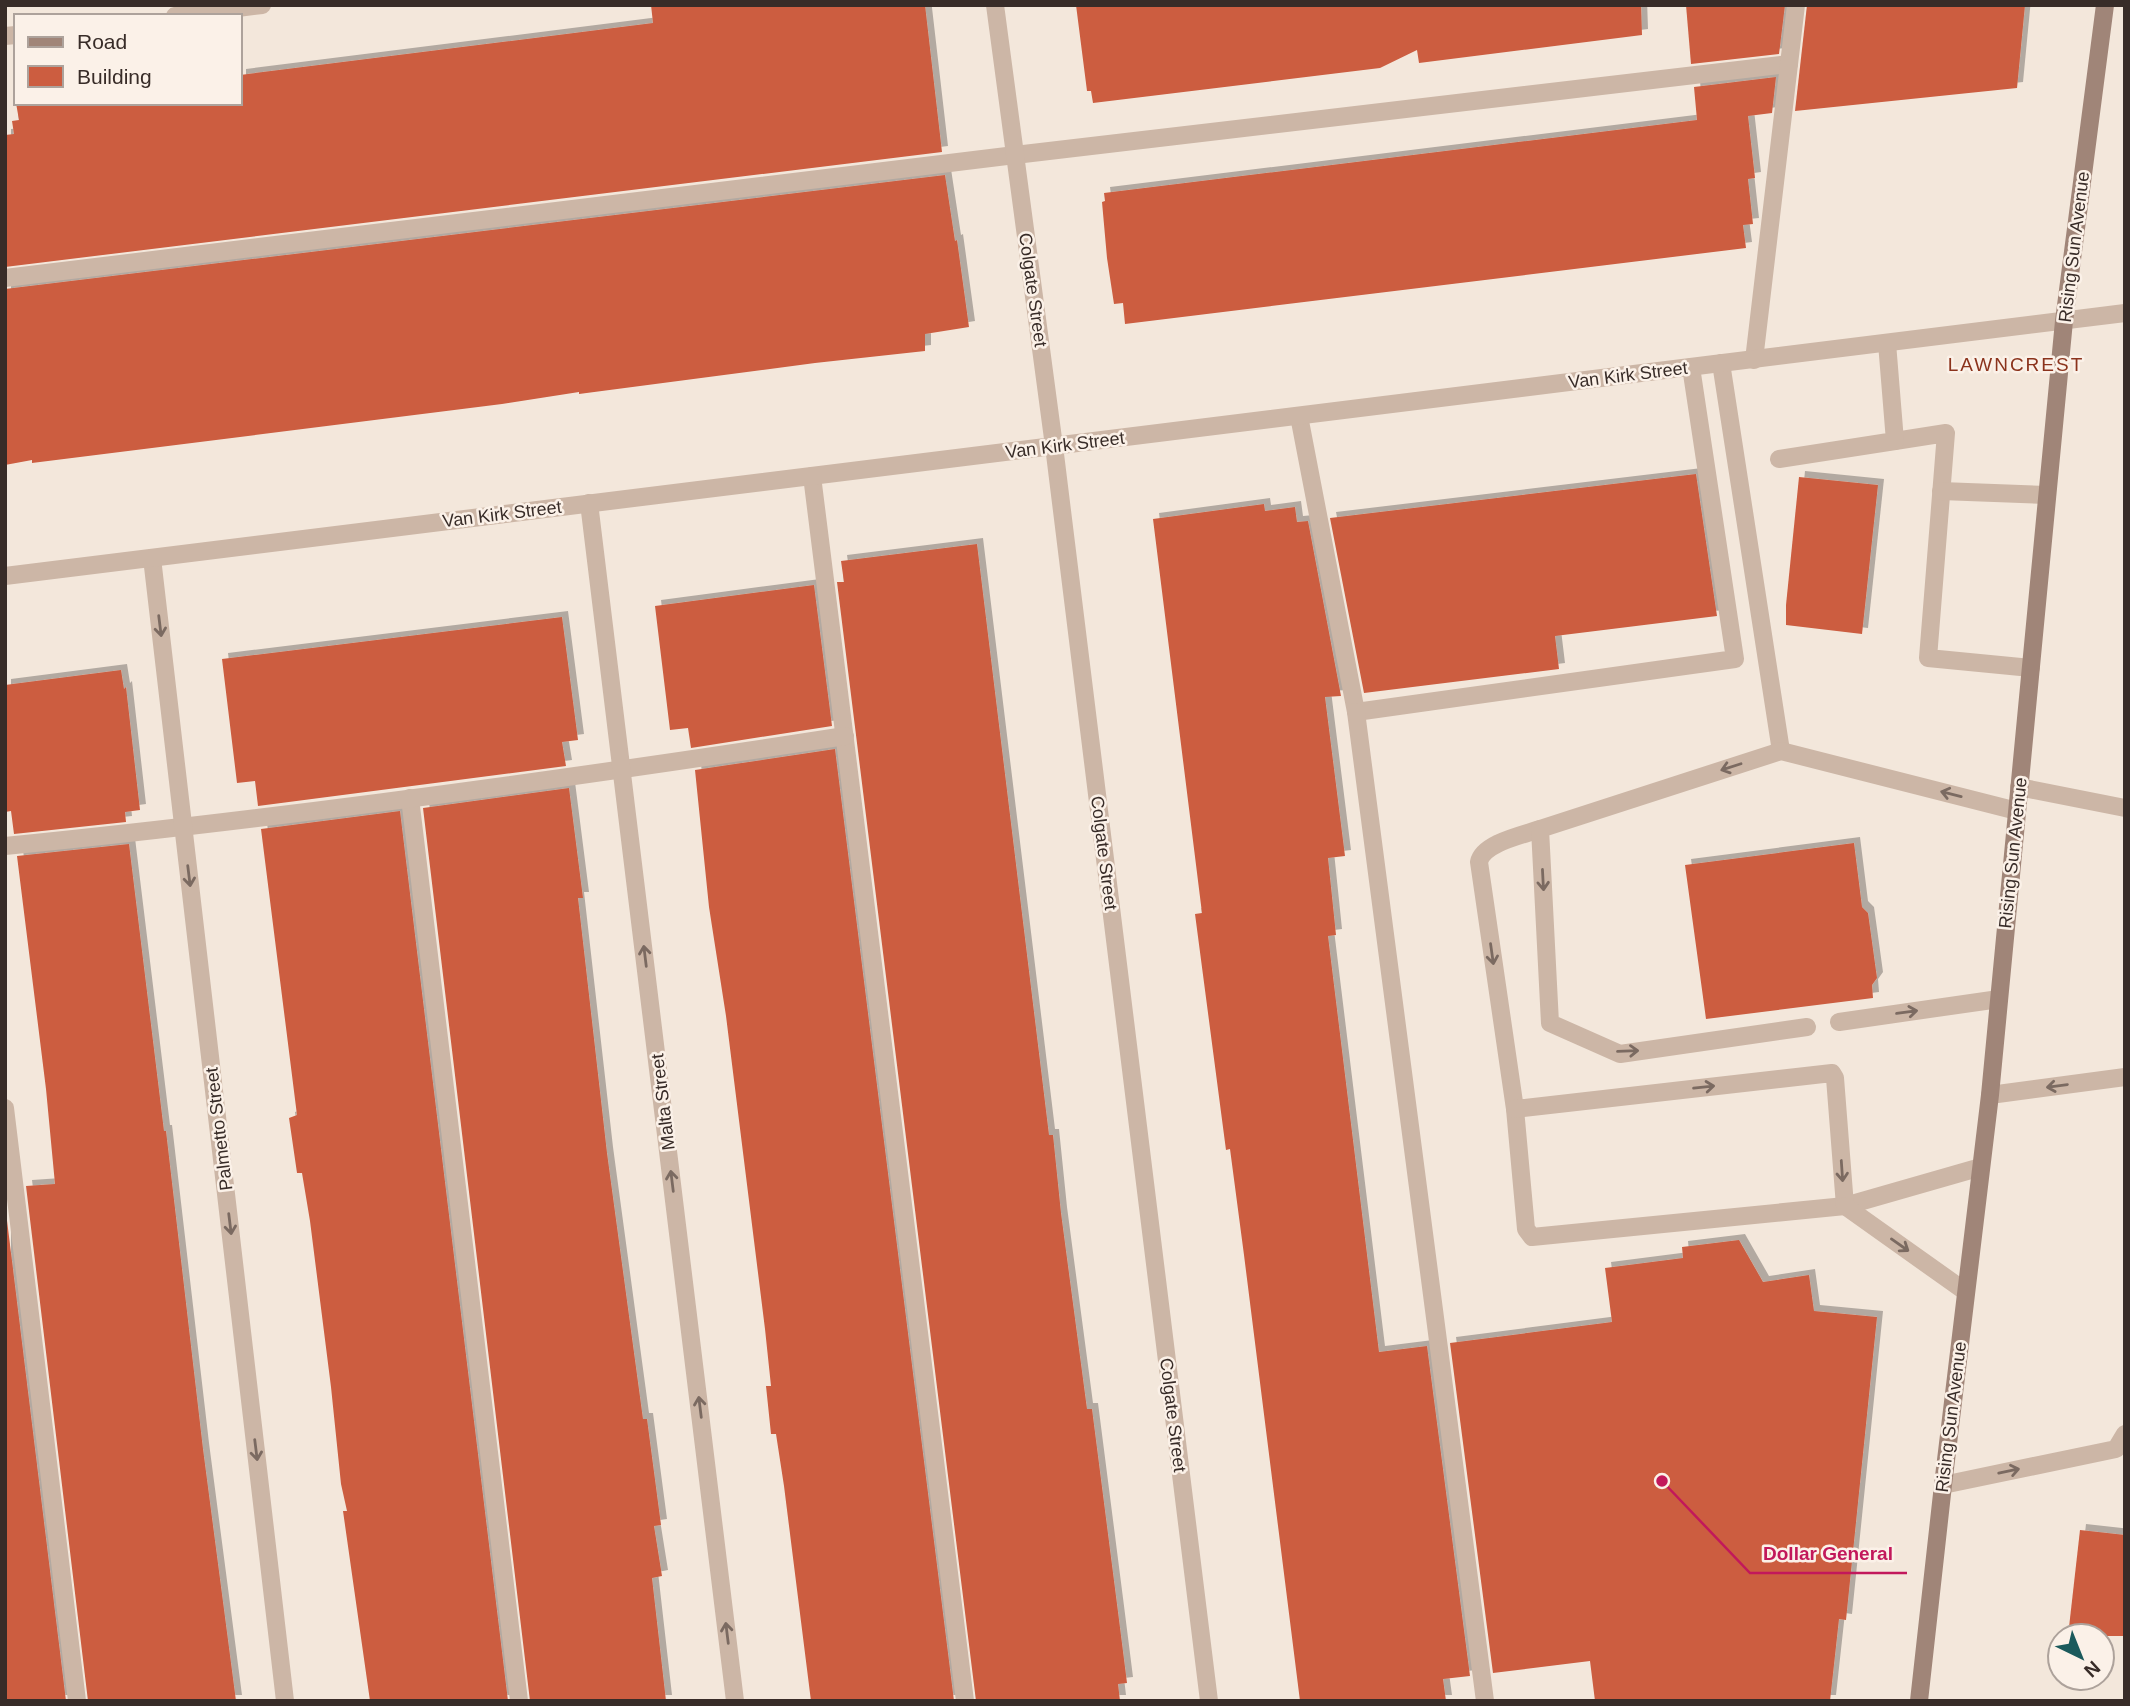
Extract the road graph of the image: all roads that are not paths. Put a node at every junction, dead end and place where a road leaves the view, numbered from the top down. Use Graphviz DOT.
graph roads {
  1 [pos="262,5"];
  2 [pos="995,5"];
  3 [pos="1797,5"];
  4 [pos="2105,5"];
  5 [pos="191,14"];
  6 [pos="1789,64"];
  7 [pos="1015,155"];
  8 [pos="5,278"];
  9 [pos="2125,313"];
  10 [pos="2064,321"];
  11 [pos="1886,343"];
  12 [pos="1754,360"];
  13 [pos="1721,363"];
  14 [pos="1691,367"];
  15 [pos="1299,416"];
  16 [pos="1895,441"];
  17 [pos="1054,446"];
  18 [pos="1779,458"];
  19 [pos="812,476"];
  20 [pos="1941,491"];
  21 [pos="2047,495"];
  22 [pos="589,503"];
  23 [pos="152,558"];
  24 [pos="5,576"];
  25 [pos="2031,668"];
  26 [pos="1356,712"];
  27 [pos="845,736"];
  28 [pos="1782,751"];
  29 [pos="622,771"];
  30 [pos="2019,787"];
  31 [pos="410,798"];
  32 [pos="2125,808"];
  33 [pos="2017,811"];
  34 [pos="184,828"];
  35 [pos="1540,829"];
  36 [pos="5,846"];
  37 [pos="1999,999"];
  38 [pos="1839,1022"];
  39 [pos="1807,1027"];
  40 [pos="2125,1077"];
  41 [pos="1990,1095"];
  42 [pos="5,1108"];
  43 [pos="1515,1109"];
  44 [pos="1981,1167"];
  45 [pos="1845,1206"];
  46 [pos="1966,1292"];
  47 [pos="2125,1434"];
  48 [pos="1942,1485"];
  49 [pos="77,1701"];
  50 [pos="285,1701"];
  51 [pos="519,1701"];
  52 [pos="736,1701"];
  53 [pos="965,1701"];
  54 [pos="1209,1701"];
  55 [pos="1485,1701"];
  56 [pos="1919,1701"];
  1 -- 5 [label="street"];
  2 -- 7 [label="street, Colgate Street"];
  3 -- 6 [label="street"];
  4 -- 10 [label="main road, Rising Sun Avenue"];
  6 -- 7 [label="street"];
  6 -- 12 [label="street"];
  7 -- 8 [label="street"];
  7 -- 17 [label="street, Colgate Street"];
  9 -- 10 [label="street, Van Kirk Street"];
  10 -- 11 [label="street, Van Kirk Street"];
  10 -- 21 [label="main road, Rising Sun Avenue"];
  11 -- 12 [label="street, Van Kirk Street"];
  11 -- 16 [label="street"];
  12 -- 13 [label="street, Van Kirk Street"];
  13 -- 14 [label="street, Van Kirk Street"];
  13 -- 28 [label="street"];
  14 -- 15 [label="street, Van Kirk Street"];
  14 -- 26 [label="street"];
  15 -- 17 [label="street, Van Kirk Street"];
  15 -- 26 [label="street"];
  16 -- 18 [label="street"];
  16 -- 20 [label="street"];
  17 -- 19 [label="street, Van Kirk Street"];
  17 -- 54 [label="street, Colgate Street"];
  19 -- 22 [label="street, Van Kirk Street"];
  19 -- 27 [label="street"];
  20 -- 21 [label="street"];
  20 -- 25 [label="street"];
  21 -- 25 [label="main road, Rising Sun Avenue"];
  22 -- 23 [label="street, Van Kirk Street"];
  22 -- 29 [label="street, Malta Street"];
  23 -- 24 [label="street, Van Kirk Street"];
  23 -- 34 [label="street, Palmetto Street, one-way"];
  25 -- 30 [label="main road, Rising Sun Avenue"];
  26 -- 55 [label="street"];
  27 -- 29 [label="street"];
  27 -- 53 [label="street"];
  33 -- 28 [label="street, one-way"];
  28 -- 35 [label="street, one-way"];
  29 -- 31 [label="street"];
  52 -- 29 [label="street, Malta Street, one-way"];
  30 -- 32 [label="street"];
  30 -- 33 [label="main road, Rising Sun Avenue"];
  31 -- 34 [label="street"];
  31 -- 51 [label="street"];
  33 -- 37 [label="main road, Rising Sun Avenue"];
  34 -- 36 [label="street"];
  34 -- 50 [label="street, Palmetto Street, one-way"];
  35 -- 39 [label="street, one-way"];
  35 -- 43 [label="street, one-way"];
  38 -- 37 [label="street, one-way"];
  37 -- 41 [label="main road, Rising Sun Avenue"];
  40 -- 41 [label="street, one-way"];
  41 -- 44 [label="main road, Rising Sun Avenue"];
  42 -- 49 [label="street"];
  43 -- 45 [label="street"];
  43 -- 45 [label="street, one-way"];
  44 -- 45 [label="street"];
  44 -- 46 [label="main road, Rising Sun Avenue"];
  45 -- 46 [label="street, one-way"];
  46 -- 48 [label="main road, Rising Sun Avenue"];
  48 -- 47 [label="street, one-way"];
  48 -- 56 [label="main road, Rising Sun Avenue"];
}
